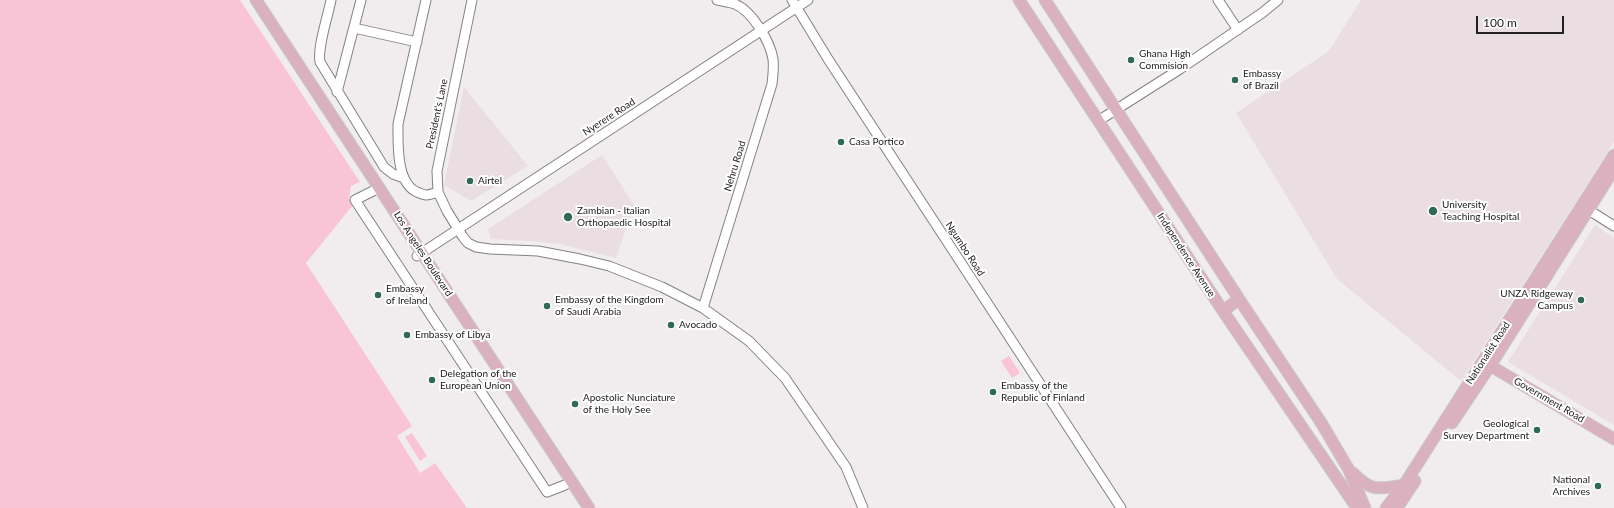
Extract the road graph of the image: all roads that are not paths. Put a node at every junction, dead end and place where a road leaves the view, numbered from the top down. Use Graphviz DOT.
graph roads {
  1 [pos="250,0"];
  2 [pos="256,0"];
  3 [pos="331,0"];
  4 [pos="361,0"];
  5 [pos="426,0"];
  6 [pos="472,0"];
  7 [pos="717,0"];
  8 [pos="808,0"];
  9 [pos="1019,0"];
  10 [pos="1045,0"];
  11 [pos="1218,0"];
  12 [pos="1278,0"];
  13 [pos="794,4"];
  14 [pos="354,28"];
  15 [pos="1238,30"];
  16 [pos="761,31"];
  17 [pos="417,42"];
  18 [pos="337,92"];
  19 [pos="1116,110"];
  20 [pos="1098,121"];
  21 [pos="1614,155"];
  22 [pos="1614,169"];
  23 [pos="404,178"];
  24 [pos="377,189"];
  25 [pos="438,192"];
  26 [pos="1584,207"];
  27 [pos="1614,226"];
  28 [pos="458,229"];
  29 [pos="419,255"];
  30 [pos="1238,299"];
  31 [pos="703,308"];
  32 [pos="1223,311"];
  33 [pos="1487,364"];
  34 [pos="1614,439"];
  35 [pos="1349,470"];
  36 [pos="566,485"];
  37 [pos="1404,485"];
  38 [pos="581,508"];
  39 [pos="590,508"];
  40 [pos="863,508"];
  41 [pos="1121,508"];
  42 [pos="1357,508"];
  43 [pos="1365,508"];
  44 [pos="1386,508"];
  45 [pos="1397,508"];
  1 -- 24 [label="main road, Los Angeles Boulevard"];
  2 -- 24 [label="main road, Los Angeles Boulevard"];
  3 -- 18 [label="street"];
  4 -- 14 [label="street"];
  5 -- 17 [label="street"];
  6 -- 25 [label="street, President's Lane"];
  7 -- 16 [label="street, Nehru Road"];
  8 -- 13 [label="street, Nyerere Road"];
  9 -- 20 [label="main road, Independence Avenue"];
  10 -- 19 [label="main road, Independence Avenue"];
  11 -- 15 [label="street"];
  12 -- 15 [label="street"];
  13 -- 16 [label="street, Nyerere Road"];
  13 -- 41 [label="street, Ngumbo Road"];
  14 -- 17 [label="street"];
  14 -- 18 [label="street"];
  15 -- 19 [label="street"];
  16 -- 28 [label="street, Nyerere Road"];
  16 -- 31 [label="street, Nehru Road"];
  17 -- 23 [label="street"];
  18 -- 23 [label="street"];
  19 -- 20 [label="street"];
  19 -- 30 [label="main road, Independence Avenue"];
  20 -- 32 [label="main road, Independence Avenue"];
  21 -- 26 [label="main road, Nationalist Road"];
  22 -- 26 [label="main road, Nationalist Road"];
  23 -- 25 [label="street"];
  24 -- 29 [label="main road, Los Angeles Boulevard"];
  24 -- 36 [label="street"];
  25 -- 28 [label="street, President's Lane"];
  26 -- 27 [label="street"];
  26 -- 33 [label="main road, Nationalist Road"];
  28 -- 29 [label="street, Nyerere Road"];
  28 -- 31 [label="street, President's Lane"];
  29 -- 36 [label="main road, Los Angeles Boulevard"];
  29 -- 39 [label="main road, Los Angeles Boulevard"];
  30 -- 32 [label="main road"];
  30 -- 35 [label="main road, Independence Avenue"];
  31 -- 40 [label="street, President's Lane"];
  32 -- 42 [label="main road, Independence Avenue"];
  33 -- 34 [label="main road, Government Road"];
  33 -- 37 [label="main road, Nationalist Road"];
  33 -- 45 [label="main road, Nationalist Road"];
  35 -- 37 [label="main road"];
  35 -- 43 [label="main road, Independence Avenue"];
  36 -- 38 [label="main road, Los Angeles Boulevard"];
  37 -- 44 [label="main road, Nationalist Road"];
}
